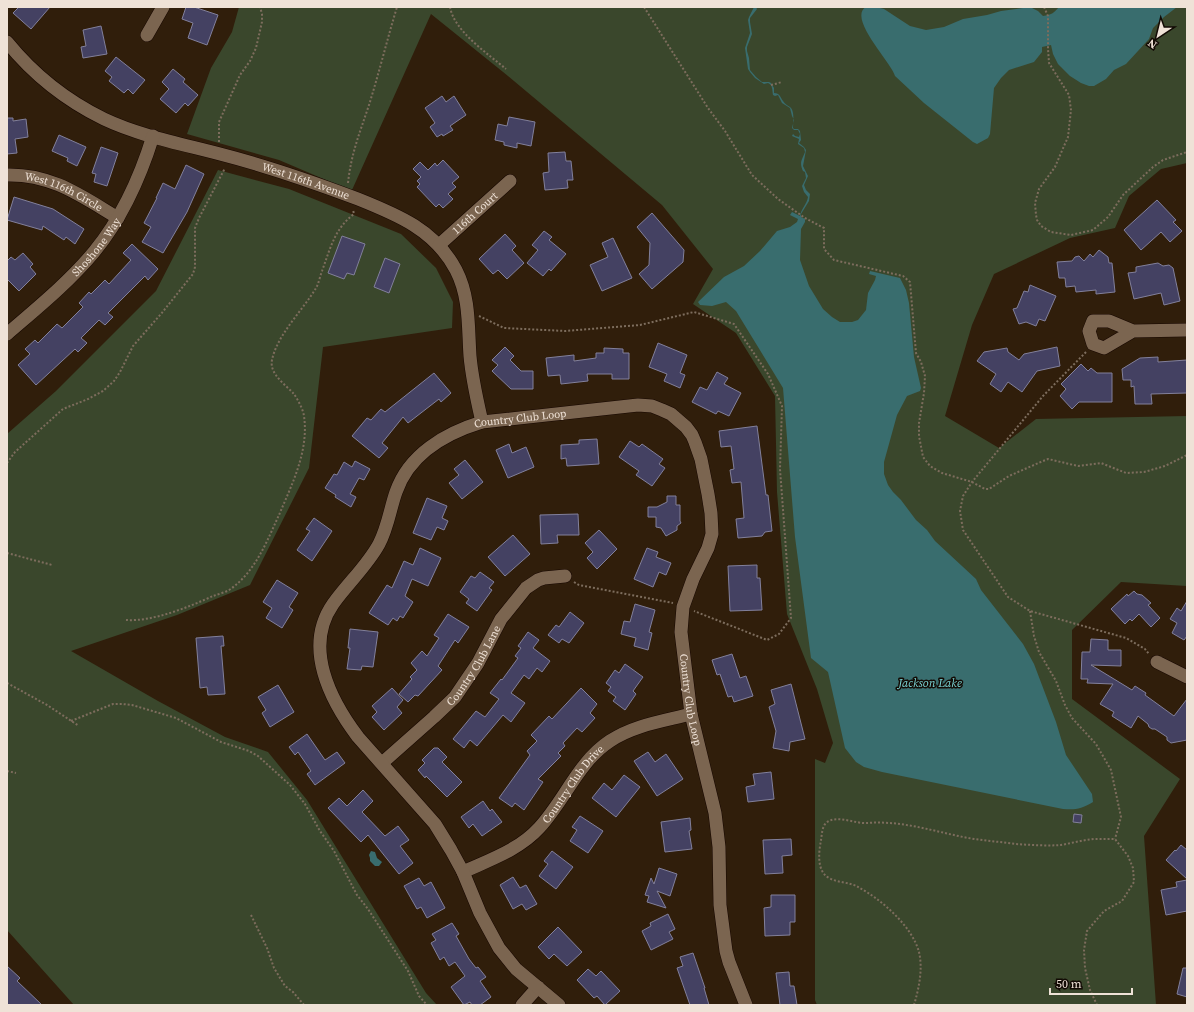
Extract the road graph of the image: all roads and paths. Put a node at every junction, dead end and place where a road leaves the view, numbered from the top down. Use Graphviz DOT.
graph roads {
  1 [pos="163,7"];
  2 [pos="260,7"];
  3 [pos="397,7"];
  4 [pos="450,7"];
  5 [pos="644,7"];
  6 [pos="1044,7"];
  7 [pos="147,35"];
  8 [pos="7,42"];
  9 [pos="506,68"];
  10 [pos="782,82"];
  11 [pos="771,85"];
  12 [pos="154,136"];
  13 [pos="1187,152"];
  14 [pos="222,154"];
  15 [pos="7,175"];
  16 [pos="510,181"];
  17 [pos="348,195"];
  18 [pos="118,218"];
  19 [pos="439,245"];
  20 [pos="1187,330"];
  21 [pos="1133,331"];
  22 [pos="7,334"];
  23 [pos="1093,344"];
  24 [pos="482,422"];
  25 [pos="1187,455"];
  26 [pos="7,464"];
  27 [pos="972,482"];
  28 [pos="7,553"];
  29 [pos="52,565"];
  30 [pos="565,576"];
  31 [pos="1030,611"];
  32 [pos="126,620"];
  33 [pos="1157,662"];
  34 [pos="1187,677"];
  35 [pos="7,683"];
  36 [pos="691,714"];
  37 [pos="71,721"];
  38 [pos="79,726"];
  39 [pos="382,763"];
  40 [pos="7,771"];
  41 [pos="16,773"];
  42 [pos="1115,840"];
  43 [pos="463,872"];
  44 [pos="251,915"];
  45 [pos="538,987"];
  46 [pos="304,1005"];
  47 [pos="427,1005"];
  48 [pos="522,1005"];
  49 [pos="559,1005"];
  50 [pos="746,1005"];
  51 [pos="914,1005"];
  52 [pos="1097,1005"];
  1 -- 7 [label="street"];
  2 -- 14 [label="path"];
  3 -- 17 [label="path"];
  4 -- 9 [label="path"];
  5 -- 27 [label="path"];
  6 -- 13 [label="path"];
  8 -- 12 [label="street, West 116th Avenue"];
  10 -- 11 [label="path"];
  12 -- 14 [label="street, West 116th Avenue"];
  12 -- 18 [label="street, Shoshone Way"];
  14 -- 17 [label="street, West 116th Avenue"];
  14 -- 26 [label="path"];
  15 -- 18 [label="street, West 116th Circle"];
  16 -- 19 [label="street, 116th Court"];
  17 -- 19 [label="street, West 116th Avenue"];
  17 -- 32 [label="path"];
  18 -- 22 [label="street, Shoshone Way"];
  19 -- 24 [label="street, West 116th Avenue"];
  20 -- 21 [label="street"];
  21 -- 23 [label="street"];
  21 -- 23 [label="street"];
  23 -- 27 [label="path"];
  24 -- 36 [label="street, Country Club Loop"];
  24 -- 39 [label="street, Country Club Loop"];
  25 -- 27 [label="path"];
  27 -- 31 [label="path"];
  28 -- 29 [label="path"];
  30 -- 39 [label="street, Country Club Lane"];
  31 -- 33 [label="path"];
  31 -- 42 [label="path"];
  33 -- 34 [label="street"];
  35 -- 37 [label="path"];
  36 -- 43 [label="street, Country Club Drive"];
  36 -- 50 [label="street, Country Club Loop"];
  37 -- 38 [label="path"];
  37 -- 47 [label="path"];
  39 -- 43 [label="street, Country Club Loop"];
  40 -- 41 [label="path"];
  42 -- 51 [label="path"];
  42 -- 52 [label="path"];
  43 -- 45 [label="street, Country Club Loop"];
  44 -- 46 [label="path"];
  45 -- 48 [label="street"];
  45 -- 49 [label="street, Country Club Loop"];
}
